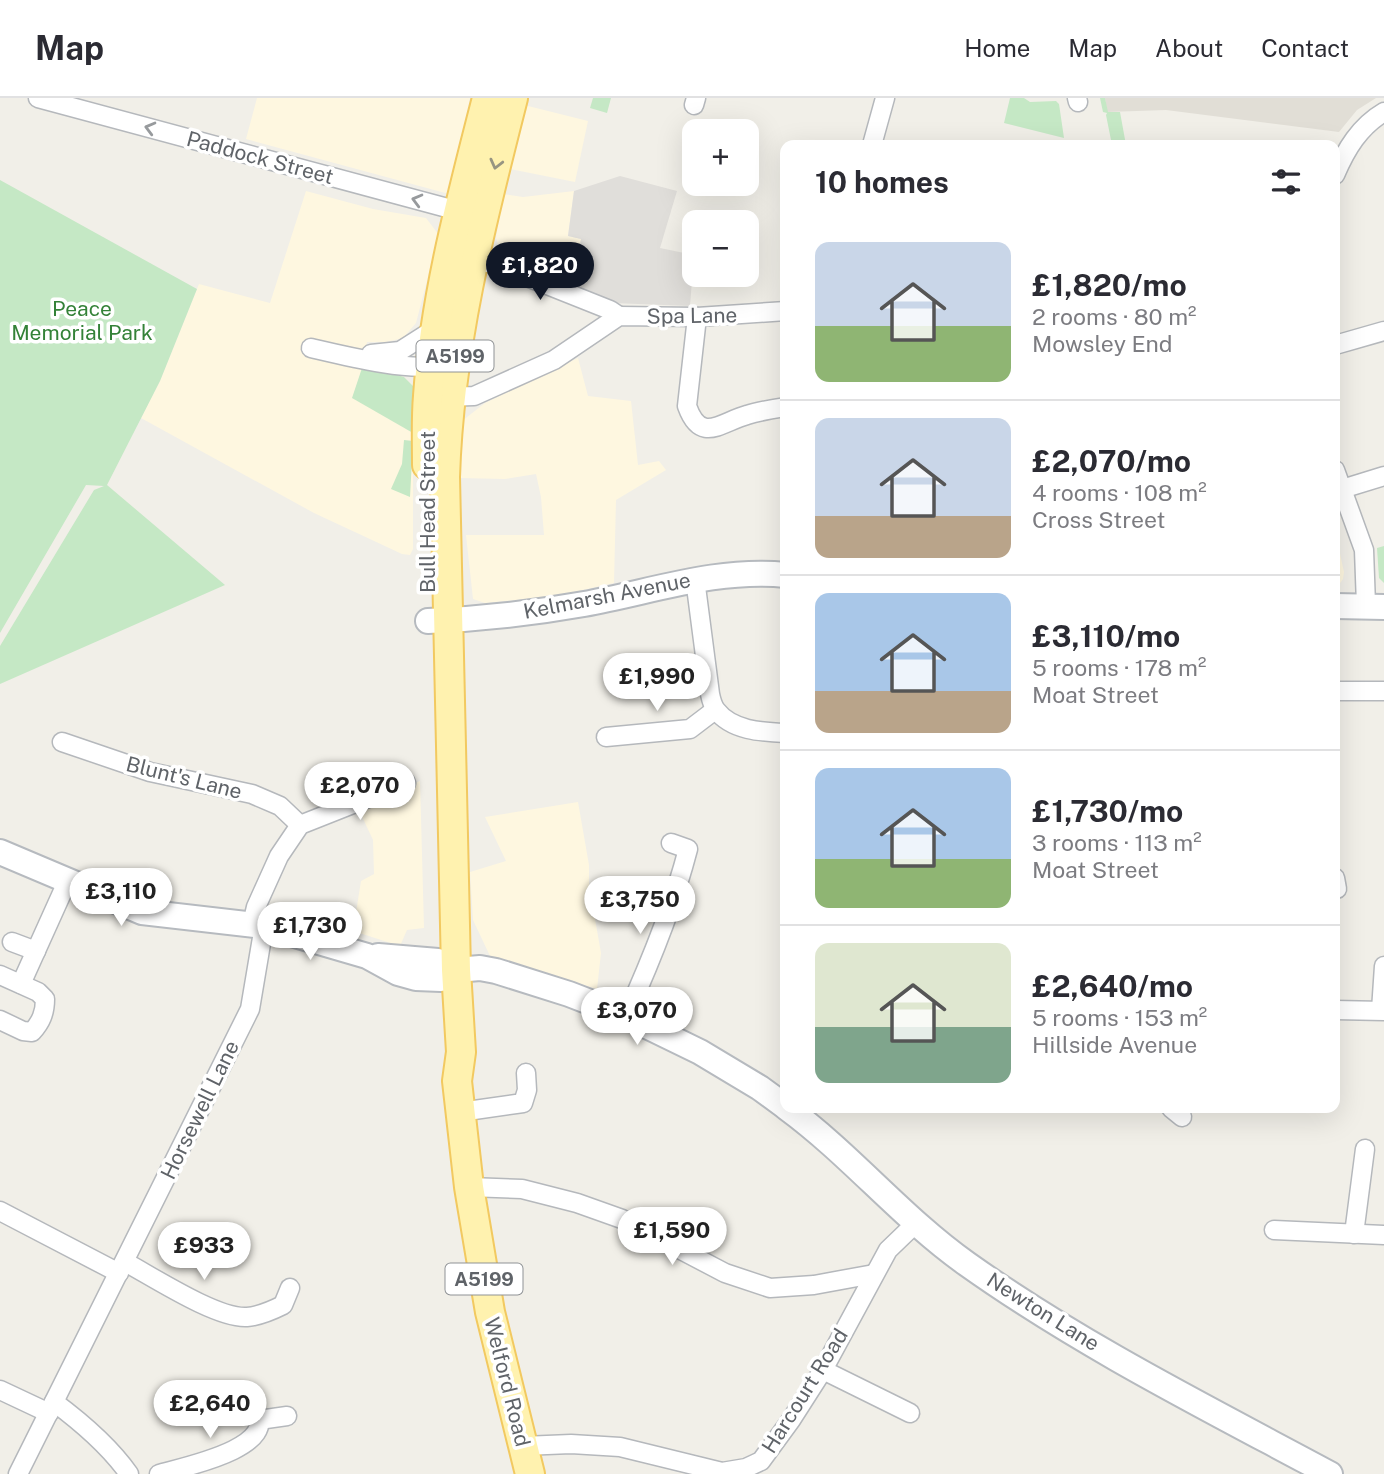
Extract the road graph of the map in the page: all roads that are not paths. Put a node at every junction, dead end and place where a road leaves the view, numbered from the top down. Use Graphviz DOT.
graph roads {
  1 [pos="37,98"];
  2 [pos="487,98"];
  3 [pos="513,98"];
  4 [pos="885,98"];
  5 [pos="1384,111"];
  6 [pos="873,140"];
  7 [pos="1340,162"];
  8 [pos="470,214"];
  9 [pos="461,257"];
  10 [pos="780,311"];
  11 [pos="619,316"];
  12 [pos="697,317"];
  13 [pos="436,328"];
  14 [pos="1384,331"];
  15 [pos="1340,344"];
  16 [pos="456,347"];
  17 [pos="431,368"];
  18 [pos="439,397"];
  19 [pos="780,408"];
  20 [pos="1384,476"];
  21 [pos="1340,484"];
  22 [pos="1342,489"];
  23 [pos="780,575"];
  24 [pos="695,579"];
  25 [pos="1340,606"];
  26 [pos="1375,606"];
  27 [pos="438,621"];
  28 [pos="1340,691"];
  29 [pos="1384,691"];
  30 [pos="715,710"];
  31 [pos="780,733"];
  32 [pos="606,737"];
  33 [pos="62,742"];
  34 [pos="406,783"];
  35 [pos="300,825"];
  36 [pos="671,843"];
  37 [pos="0,852"];
  38 [pos="67,881"];
  39 [pos="258,925"];
  40 [pos="12,942"];
  41 [pos="36,951"];
  42 [pos="1384,966"];
  43 [pos="0,975"];
  44 [pos="21,984"];
  45 [pos="447,984"];
  46 [pos="1340,1010"];
  47 [pos="1383,1011"];
  48 [pos="626,1016"];
  49 [pos="0,1020"];
  50 [pos="526,1073"];
  51 [pos="780,1103"];
  52 [pos="460,1112"];
  53 [pos="794,1113"];
  54 [pos="1365,1149"];
  55 [pos="469,1186"];
  56 [pos="0,1211"];
  57 [pos="915,1224"];
  58 [pos="1274,1230"];
  59 [pos="1354,1234"];
  60 [pos="1384,1235"];
  61 [pos="122,1267"];
  62 [pos="874,1274"];
  63 [pos="290,1303"];
  64 [pos="823,1370"];
  65 [pos="0,1390"];
  66 [pos="228,1395"];
  67 [pos="51,1408"];
  68 [pos="910,1413"];
  69 [pos="287,1416"];
  70 [pos="259,1420"];
  71 [pos="523,1446"];
  72 [pos="747,1471"];
  73 [pos="18,1474"];
  74 [pos="129,1474"];
  75 [pos="159,1474"];
  76 [pos="530,1474"];
  77 [pos="1330,1474"];
  8 -- 1 [label="street, Paddock Street, one-way"];
  2 -- 8 [label="main road, Bull Head Street / A5199"];
  3 -- 8 [label="main road, Bull Head Street / A5199, one-way"];
  4 -- 6 [label="street"];
  5 -- 7 [label="street"];
  8 -- 9 [label="main road, Bull Head Street / A5199"];
  9 -- 11 [label="street"];
  9 -- 13 [label="main road, Bull Head Street / A5199"];
  9 -- 16 [label="main road, Bull Head Street / A5199"];
  10 -- 12 [label="street, Spa Lane"];
  11 -- 12 [label="street, Spa Lane"];
  11 -- 18 [label="street, Spa Lane"];
  12 -- 19 [label="street"];
  13 -- 17 [label="main road, Bull Head Street / A5199"];
  13 -- 17 [label="street"];
  14 -- 15 [label="street"];
  16 -- 17 [label="street"];
  16 -- 18 [label="main road, Bull Head Street / A5199"];
  17 -- 18 [label="main road, Bull Head Street / A5199"];
  18 -- 27 [label="main road, Bull Head Street / A5199"];
  20 -- 22 [label="street"];
  21 -- 22 [label="street"];
  22 -- 26 [label="street"];
  23 -- 24 [label="street, Kelmarsh Avenue"];
  24 -- 27 [label="street, Kelmarsh Avenue"];
  24 -- 30 [label="street"];
  25 -- 26 [label="street"];
  27 -- 45 [label="main road, Bull Head Street / A5199"];
  27 -- 45 [label="main road, Bull Head Street / A5199"];
  28 -- 29 [label="street"];
  30 -- 31 [label="street"];
  30 -- 32 [label="street"];
  33 -- 35 [label="street, Blunt's Lane"];
  34 -- 35 [label="street"];
  35 -- 39 [label="street, Horsewell Lane"];
  36 -- 48 [label="street"];
  37 -- 38 [label="street, Newton Lane"];
  38 -- 39 [label="street, Newton Lane"];
  38 -- 41 [label="street"];
  39 -- 45 [label="street, Newton Lane"];
  39 -- 61 [label="street, Horsewell Lane"];
  40 -- 41 [label="street"];
  41 -- 44 [label="street"];
  42 -- 47 [label="street"];
  43 -- 44 [label="street"];
  44 -- 49 [label="street"];
  45 -- 48 [label="street, Newton Lane"];
  45 -- 52 [label="main road, Welford Road / A5199"];
  46 -- 47 [label="street"];
  48 -- 51 [label="street, Newton Lane"];
  50 -- 52 [label="street"];
  52 -- 55 [label="main road, Welford Road / A5199"];
  53 -- 57 [label="street, Newton Lane"];
  54 -- 59 [label="street"];
  55 -- 62 [label="street"];
  55 -- 71 [label="main road, Welford Road / A5199"];
  56 -- 61 [label="street"];
  57 -- 62 [label="street, Harcourt Road"];
  57 -- 77 [label="street, Newton Lane"];
  58 -- 59 [label="street"];
  59 -- 60 [label="street"];
  61 -- 63 [label="street"];
  61 -- 67 [label="street, Horsewell Lane"];
  62 -- 64 [label="street, Harcourt Road"];
  64 -- 68 [label="street"];
  64 -- 72 [label="street, Harcourt Road"];
  65 -- 67 [label="street"];
  66 -- 70 [label="street"];
  67 -- 73 [label="street, Horsewell Lane"];
  67 -- 74 [label="street"];
  69 -- 70 [label="street"];
  70 -- 75 [label="street"];
  71 -- 72 [label="street, Harcourt Road"];
  71 -- 76 [label="main road, Welford Road / A5199"];
}
